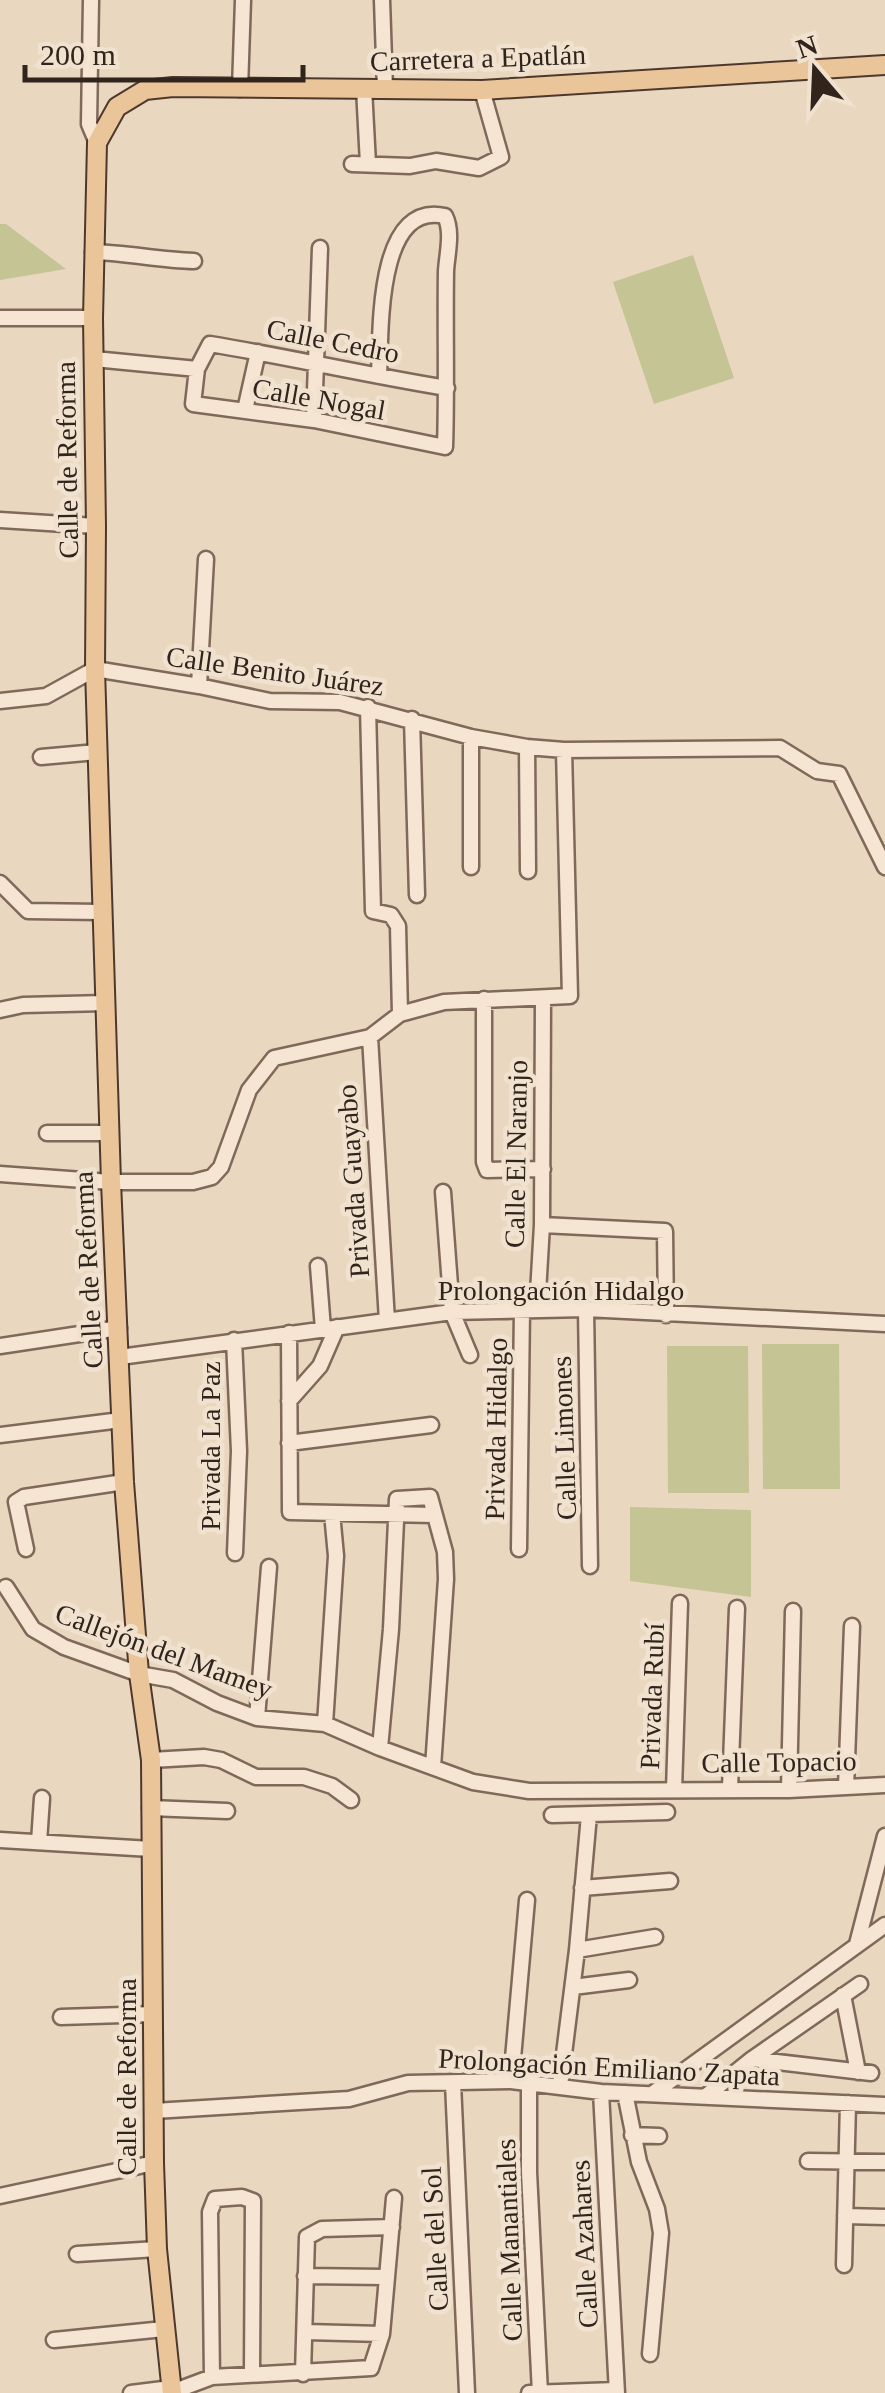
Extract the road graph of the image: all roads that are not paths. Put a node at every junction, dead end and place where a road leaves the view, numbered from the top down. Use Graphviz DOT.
graph roads {
  1 [pos="91,0"];
  2 [pos="244,0"];
  3 [pos="382,0"];
  4 [pos="885,66"];
  5 [pos="364,88"];
  6 [pos="240,89"];
  7 [pos="385,89"];
  8 [pos="482,90"];
  9 [pos="97,143"];
  10 [pos="352,164"];
  11 [pos="368,164"];
  12 [pos="320,248"];
  13 [pos="93,252"];
  14 [pos="194,261"];
  15 [pos="0,318"];
  16 [pos="93,318"];
  17 [pos="258,352"];
  18 [pos="94,360"];
  19 [pos="316,362"];
  20 [pos="198,369"];
  21 [pos="379,376"];
  22 [pos="447,388"];
  23 [pos="246,410"];
  24 [pos="314,420"];
  25 [pos="0,520"];
  26 [pos="96,526"];
  27 [pos="206,559"];
  28 [pos="95,669"];
  29 [pos="199,686"];
  30 [pos="0,701"];
  31 [pos="368,707"];
  32 [pos="412,719"];
  33 [pos="471,737"];
  34 [pos="527,748"];
  35 [pos="564,750"];
  36 [pos="97,752"];
  37 [pos="41,757"];
  38 [pos="471,866"];
  39 [pos="885,867"];
  40 [pos="528,871"];
  41 [pos="0,883"];
  42 [pos="417,895"];
  43 [pos="101,912"];
  44 [pos="484,999"];
  45 [pos="543,1000"];
  46 [pos="105,1004"];
  47 [pos="0,1010"];
  48 [pos="400,1014"];
  49 [pos="370,1037"];
  50 [pos="46,1132"];
  51 [pos="110,1133"];
  52 [pos="542,1169"];
  53 [pos="0,1174"];
  54 [pos="112,1182"];
  55 [pos="442,1192"];
  56 [pos="542,1225"];
  57 [pos="318,1266"];
  58 [pos="586,1309"];
  59 [pos="529,1310"];
  60 [pos="452,1312"];
  61 [pos="666,1315"];
  62 [pos="387,1322"];
  63 [pos="885,1324"];
  64 [pos="118,1328"];
  65 [pos="330,1328"];
  66 [pos="290,1333"];
  67 [pos="234,1340"];
  68 [pos="0,1346"];
  69 [pos="470,1355"];
  70 [pos="120,1357"];
  71 [pos="289,1401"];
  72 [pos="122,1420"];
  73 [pos="431,1425"];
  74 [pos="0,1435"];
  75 [pos="289,1443"];
  76 [pos="124,1482"];
  77 [pos="396,1506"];
  78 [pos="332,1513"];
  79 [pos="434,1515"];
  80 [pos="519,1548"];
  81 [pos="26,1549"];
  82 [pos="235,1553"];
  83 [pos="590,1566"];
  84 [pos="268,1568"];
  85 [pos="6,1587"];
  86 [pos="680,1603"];
  87 [pos="737,1608"];
  88 [pos="794,1612"];
  89 [pos="852,1626"];
  90 [pos="140,1674"];
  91 [pos="257,1718"];
  92 [pos="325,1724"];
  93 [pos="380,1748"];
  94 [pos="151,1760"];
  95 [pos="432,1767"];
  96 [pos="885,1784"];
  97 [pos="846,1787"];
  98 [pos="730,1788"];
  99 [pos="674,1790"];
  100 [pos="788,1790"];
  101 [pos="42,1798"];
  102 [pos="351,1800"];
  103 [pos="150,1808"];
  104 [pos="227,1811"];
  105 [pos="666,1812"];
  106 [pos="552,1815"];
  107 [pos="589,1815"];
  108 [pos="885,1836"];
  109 [pos="0,1840"];
  110 [pos="38,1842"];
  111 [pos="152,1849"];
  112 [pos="670,1881"];
  113 [pos="582,1888"];
  114 [pos="527,1900"];
  115 [pos="885,1925"];
  116 [pos="655,1937"];
  117 [pos="856,1944"];
  118 [pos="578,1950"];
  119 [pos="629,1980"];
  120 [pos="860,1984"];
  121 [pos="573,1987"];
  122 [pos="843,1995"];
  123 [pos="154,2014"];
  124 [pos="61,2018"];
  125 [pos="752,2059"];
  126 [pos="512,2081"];
  127 [pos="452,2083"];
  128 [pos="529,2084"];
  129 [pos="560,2086"];
  130 [pos="601,2092"];
  131 [pos="624,2093"];
  132 [pos="652,2094"];
  133 [pos="706,2096"];
  134 [pos="848,2103"];
  135 [pos="885,2105"];
  136 [pos="154,2111"];
  137 [pos="632,2136"];
  138 [pos="659,2136"];
  139 [pos="808,2161"];
  140 [pos="846,2161"];
  141 [pos="885,2162"];
  142 [pos="154,2163"];
  143 [pos="0,2196"];
  144 [pos="394,2198"];
  145 [pos="845,2216"];
  146 [pos="885,2217"];
  147 [pos="392,2227"];
  148 [pos="157,2249"];
  149 [pos="77,2254"];
  150 [pos="844,2265"];
  151 [pos="305,2276"];
  152 [pos="384,2277"];
  153 [pos="164,2329"];
  154 [pos="306,2332"];
  155 [pos="382,2334"];
  156 [pos="54,2340"];
  157 [pos="650,2354"];
  158 [pos="252,2373"];
  159 [pos="303,2374"];
  160 [pos="212,2378"];
  161 [pos="172,2391"];
  162 [pos="616,2391"];
  163 [pos="540,2392"];
  164 [pos="131,2393"];
  165 [pos="468,2393"];
  166 [pos="529,2393"];
  1 -- 9 [label="street"];
  2 -- 6 [label="street"];
  3 -- 7 [label="street"];
  4 -- 8 [label="main road, Carretera a Epatlán"];
  5 -- 6 [label="main road, Carretera a Epatlán"];
  5 -- 7 [label="main road, Carretera a Epatlán"];
  5 -- 11 [label="street"];
  6 -- 9 [label="main road, Carretera a Epatlán"];
  7 -- 8 [label="main road, Carretera a Epatlán"];
  8 -- 11 [label="street"];
  9 -- 13 [label="main road, Calle de Reforma"];
  10 -- 11 [label="street"];
  12 -- 19 [label="street"];
  13 -- 14 [label="street"];
  13 -- 16 [label="main road, Calle de Reforma"];
  15 -- 16 [label="street"];
  16 -- 18 [label="main road, Calle de Reforma"];
  17 -- 19 [label="street, Calle Cedro"];
  17 -- 20 [label="street, Calle Cedro"];
  17 -- 23 [label="street"];
  18 -- 20 [label="street"];
  18 -- 26 [label="main road, Calle de Reforma"];
  19 -- 21 [label="street, Calle Cedro"];
  19 -- 24 [label="street"];
  20 -- 23 [label="street, Calle Nogal"];
  21 -- 22 [label="street, Calle Cedro"];
  21 -- 22 [label="street"];
  22 -- 24 [label="street, Calle Nogal"];
  23 -- 24 [label="street, Calle Nogal"];
  25 -- 26 [label="street"];
  26 -- 28 [label="main road, Calle de Reforma"];
  27 -- 29 [label="street"];
  28 -- 29 [label="street, Calle Benito Juárez"];
  28 -- 30 [label="street"];
  28 -- 36 [label="main road, Calle de Reforma"];
  29 -- 31 [label="street, Calle Benito Juárez"];
  31 -- 32 [label="street, Calle Benito Juárez"];
  31 -- 48 [label="street"];
  32 -- 33 [label="street, Calle Benito Juárez"];
  32 -- 42 [label="street"];
  33 -- 34 [label="street, Calle Benito Juárez"];
  33 -- 38 [label="street"];
  34 -- 35 [label="street, Calle Benito Juárez"];
  34 -- 40 [label="street"];
  35 -- 39 [label="street, Calle Benito Juárez"];
  35 -- 45 [label="street"];
  36 -- 37 [label="street"];
  36 -- 43 [label="main road, Calle de Reforma"];
  41 -- 43 [label="street"];
  43 -- 46 [label="main road, Calle de Reforma"];
  44 -- 45 [label="street"];
  44 -- 48 [label="street"];
  44 -- 52 [label="street"];
  45 -- 52 [label="street, Calle El Naranjo"];
  46 -- 47 [label="street"];
  46 -- 51 [label="main road, Calle de Reforma"];
  48 -- 49 [label="street"];
  49 -- 54 [label="street"];
  49 -- 62 [label="street, Privada Guayabo"];
  50 -- 51 [label="street"];
  51 -- 54 [label="main road, Calle de Reforma"];
  52 -- 56 [label="street, Calle El Naranjo"];
  53 -- 54 [label="street"];
  54 -- 64 [label="main road, Calle de Reforma"];
  55 -- 60 [label="street"];
  56 -- 59 [label="street, Calle El Naranjo"];
  56 -- 61 [label="street"];
  57 -- 65 [label="street"];
  58 -- 59 [label="street, Prolongación Hidalgo"];
  58 -- 61 [label="street, Prolongación Hidalgo"];
  58 -- 83 [label="street, Calle Limones"];
  59 -- 60 [label="street, Prolongación Hidalgo"];
  59 -- 80 [label="street, Privada Hidalgo"];
  60 -- 62 [label="street, Prolongación Hidalgo"];
  60 -- 69 [label="street"];
  61 -- 63 [label="street, Prolongación Hidalgo"];
  62 -- 65 [label="street, Prolongación Hidalgo"];
  64 -- 68 [label="street"];
  64 -- 70 [label="main road, Calle de Reforma"];
  65 -- 66 [label="street, Prolongación Hidalgo"];
  65 -- 71 [label="street"];
  66 -- 67 [label="street, Prolongación Hidalgo"];
  66 -- 71 [label="street"];
  67 -- 70 [label="street, Prolongación Hidalgo"];
  67 -- 82 [label="street, Privada La Paz"];
  70 -- 72 [label="main road, Calle de Reforma"];
  71 -- 75 [label="street"];
  72 -- 74 [label="street"];
  72 -- 76 [label="main road, Calle de Reforma"];
  73 -- 75 [label="street"];
  75 -- 78 [label="street"];
  76 -- 81 [label="street"];
  76 -- 90 [label="main road, Calle de Reforma"];
  77 -- 78 [label="street"];
  77 -- 79 [label="street"];
  77 -- 79 [label="street"];
  77 -- 93 [label="street"];
  78 -- 92 [label="street"];
  79 -- 95 [label="street"];
  84 -- 91 [label="street"];
  85 -- 90 [label="street, Callejón del Mamey"];
  86 -- 99 [label="street, Privada Rubí"];
  87 -- 98 [label="street"];
  88 -- 100 [label="street"];
  89 -- 97 [label="street"];
  90 -- 91 [label="street, Callejón del Mamey"];
  90 -- 94 [label="main road, Calle de Reforma"];
  91 -- 92 [label="street, Callejón del Mamey"];
  92 -- 93 [label="street, Callejón del Mamey"];
  93 -- 95 [label="street, Callejón del Mamey"];
  94 -- 102 [label="street"];
  94 -- 103 [label="main road, Calle de Reforma"];
  95 -- 99 [label="street, Callejón del Mamey"];
  96 -- 97 [label="street, Calle Topacio"];
  97 -- 100 [label="street, Calle Topacio"];
  98 -- 99 [label="street, Calle Topacio"];
  98 -- 100 [label="street, Calle Topacio"];
  101 -- 110 [label="street"];
  103 -- 104 [label="street"];
  103 -- 111 [label="main road, Calle de Reforma"];
  105 -- 107 [label="street"];
  106 -- 107 [label="street"];
  107 -- 113 [label="street"];
  108 -- 117 [label="street"];
  109 -- 110 [label="street"];
  110 -- 111 [label="street"];
  111 -- 123 [label="main road, Calle de Reforma"];
  112 -- 113 [label="street"];
  113 -- 118 [label="street"];
  114 -- 126 [label="street"];
  115 -- 117 [label="street"];
  116 -- 118 [label="street"];
  117 -- 132 [label="street"];
  118 -- 121 [label="street"];
  119 -- 121 [label="street"];
  120 -- 122 [label="street"];
  121 -- 129 [label="street"];
  122 -- 125 [label="street"];
  122 -- 125 [label="street"];
  123 -- 124 [label="street"];
  123 -- 136 [label="main road, Calle de Reforma"];
  125 -- 133 [label="street"];
  126 -- 127 [label="street, Prolongación Emiliano Zapata"];
  126 -- 128 [label="street, Prolongación Emiliano Zapata"];
  127 -- 136 [label="street, Prolongación Emiliano Zapata"];
  127 -- 165 [label="street, Calle del Sol"];
  128 -- 129 [label="street, Prolongación Emiliano Zapata"];
  128 -- 163 [label="street, Calle Manantiales"];
  129 -- 130 [label="street, Prolongación Emiliano Zapata"];
  130 -- 131 [label="street, Prolongación Emiliano Zapata"];
  130 -- 162 [label="street, Calle Azahares"];
  131 -- 132 [label="street, Prolongación Emiliano Zapata"];
  131 -- 137 [label="street"];
  132 -- 133 [label="street, Prolongación Emiliano Zapata"];
  133 -- 134 [label="street, Prolongación Emiliano Zapata"];
  134 -- 135 [label="street, Prolongación Emiliano Zapata"];
  134 -- 140 [label="street"];
  136 -- 142 [label="main road, Calle de Reforma"];
  137 -- 138 [label="street"];
  137 -- 157 [label="street"];
  139 -- 140 [label="street"];
  140 -- 141 [label="street"];
  140 -- 145 [label="street"];
  142 -- 143 [label="street"];
  142 -- 148 [label="main road, Calle de Reforma"];
  144 -- 147 [label="street"];
  145 -- 146 [label="street"];
  145 -- 150 [label="street"];
  147 -- 151 [label="street"];
  147 -- 152 [label="street"];
  148 -- 149 [label="street"];
  148 -- 153 [label="main road, Calle de Reforma"];
  151 -- 152 [label="street"];
  151 -- 154 [label="street"];
  152 -- 155 [label="street"];
  153 -- 156 [label="street"];
  153 -- 161 [label="main road, Calle de Reforma"];
  154 -- 155 [label="street"];
  154 -- 159 [label="street"];
  155 -- 159 [label="street"];
  158 -- 159 [label="street"];
  158 -- 160 [label="street"];
  158 -- 160 [label="street"];
  160 -- 161 [label="street"];
  161 -- 164 [label="street"];
  162 -- 163 [label="street"];
  163 -- 166 [label="street"];
}
